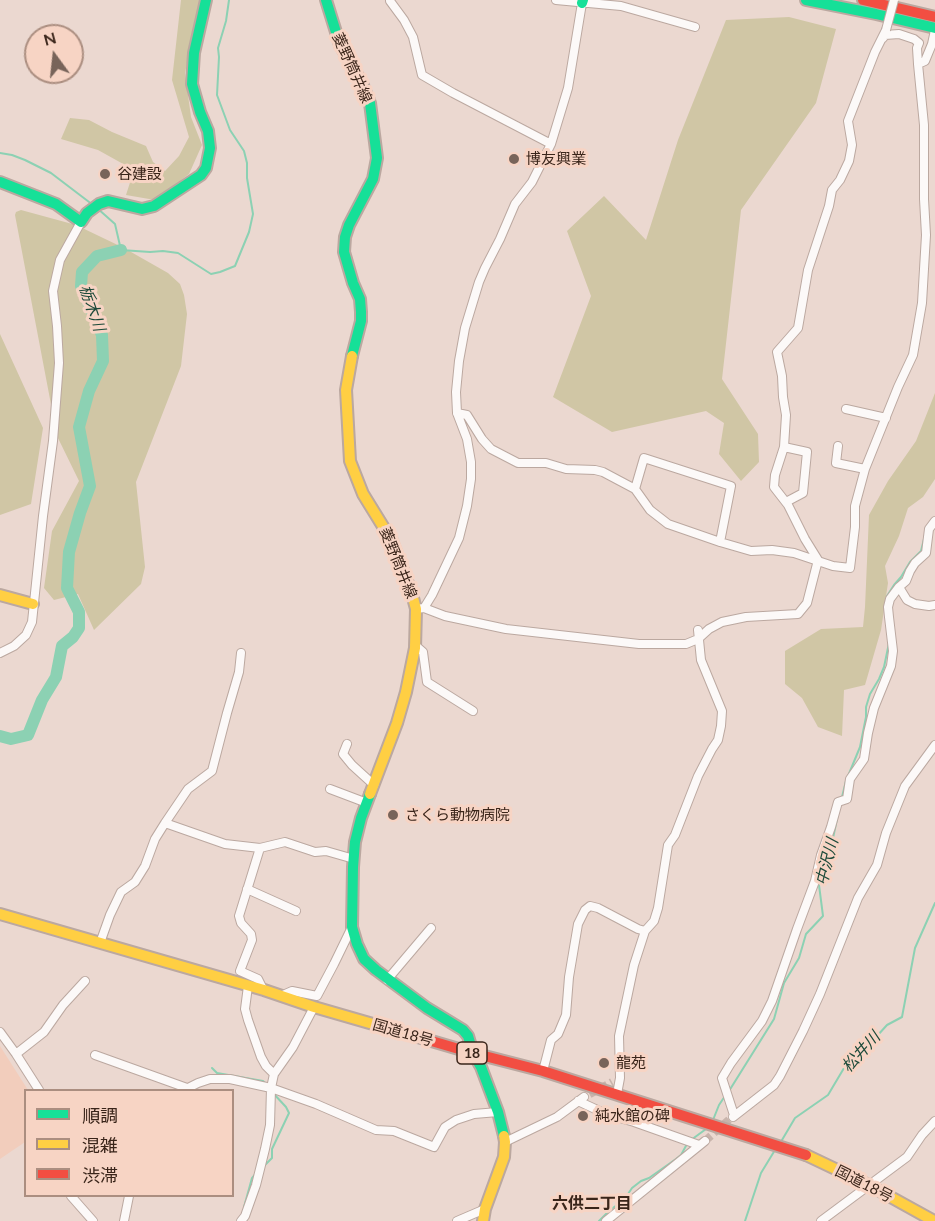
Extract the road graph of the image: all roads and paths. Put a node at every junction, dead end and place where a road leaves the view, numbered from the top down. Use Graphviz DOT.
graph roads {
  1 [pos="206,0"];
  2 [pos="326,0"];
  3 [pos="390,0"];
  4 [pos="556,0"];
  5 [pos="806,0"];
  6 [pos="863,0"];
  7 [pos="894,0"];
  8 [pos="583,2"];
  9 [pos="932,23"];
  10 [pos="695,27"];
  11 [pos="875,52"];
  12 [pos="918,64"];
  13 [pos="550,144"];
  14 [pos="0,182"];
  15 [pos="81,222"];
  16 [pos="846,409"];
  17 [pos="457,413"];
  18 [pos="886,418"];
  19 [pos="838,446"];
  20 [pos="784,447"];
  21 [pos="865,469"];
  22 [pos="635,489"];
  23 [pos="786,502"];
  24 [pos="935,520"];
  25 [pos="720,542"];
  26 [pos="818,560"];
  27 [pos="899,587"];
  28 [pos="0,595"];
  29 [pos="33,604"];
  30 [pos="935,605"];
  31 [pos="420,608"];
  32 [pos="698,630"];
  33 [pos="698,639"];
  34 [pos="415,645"];
  35 [pos="0,653"];
  36 [pos="242,653"];
  37 [pos="473,711"];
  38 [pos="347,744"];
  39 [pos="935,745"];
  40 [pos="374,785"];
  41 [pos="330,789"];
  42 [pos="367,803"];
  43 [pos="165,823"];
  44 [pos="260,848"];
  45 [pos="354,859"];
  46 [pos="247,889"];
  47 [pos="296,911"];
  48 [pos="0,914"];
  49 [pos="352,927"];
  50 [pos="431,928"];
  51 [pos="645,931"];
  52 [pos="100,943"];
  53 [pos="387,980"];
  54 [pos="85,981"];
  55 [pos="248,986"];
  56 [pos="264,990"];
  57 [pos="281,996"];
  58 [pos="314,1007"];
  59 [pos="0,1032"];
  60 [pos="473,1053"];
  61 [pos="16,1054"];
  62 [pos="95,1055"];
  63 [pos="543,1071"];
  64 [pos="274,1074"];
  65 [pos="620,1078"];
  66 [pos="612,1082"];
  67 [pos="271,1088"];
  68 [pos="38,1089"];
  69 [pos="185,1089"];
  70 [pos="617,1094"];
  71 [pos="498,1112"];
  72 [pos="935,1121"];
  73 [pos="505,1142"];
  74 [pos="869,1185"];
  75 [pos="71,1197"];
  76 [pos="129,1197"];
  77 [pos="485,1209"];
  78 [pos="93,1221"];
  79 [pos="124,1221"];
  80 [pos="241,1221"];
  81 [pos="458,1221"];
  82 [pos="483,1221"];
  83 [pos="606,1221"];
  84 [pos="821,1221"];
  85 [pos="934,1221"];
  1 -- 15 [label="main road"];
  2 -- 31 [label="main road, 菱野筒井線"];
  3 -- 13 [label="street"];
  4 -- 8 [label="street"];
  5 -- 9 [label="main road"];
  6 -- 9 [label="main road"];
  7 -- 11 [label="street, bridge"];
  8 -- 10 [label="street"];
  8 -- 13 [label="street"];
  9 -- 12 [label="street"];
  11 -- 12 [label="street"];
  11 -- 20 [label="street"];
  12 -- 18 [label="street"];
  13 -- 17 [label="street"];
  14 -- 15 [label="main road"];
  15 -- 29 [label="street"];
  16 -- 18 [label="street"];
  17 -- 22 [label="street"];
  17 -- 31 [label="street"];
  18 -- 21 [label="street"];
  19 -- 21 [label="street"];
  20 -- 23 [label="street"];
  20 -- 23 [label="street"];
  21 -- 26 [label="street"];
  22 -- 25 [label="street"];
  22 -- 25 [label="street"];
  23 -- 26 [label="street"];
  24 -- 27 [label="street"];
  25 -- 26 [label="street"];
  26 -- 33 [label="street"];
  27 -- 30 [label="street"];
  27 -- 39 [label="street"];
  28 -- 29 [label="main road"];
  29 -- 35 [label="street"];
  31 -- 33 [label="street"];
  31 -- 34 [label="main road, 菱野筒井線"];
  32 -- 33 [label="street"];
  33 -- 51 [label="street"];
  34 -- 37 [label="street"];
  34 -- 40 [label="main road, 菱野筒井線"];
  36 -- 43 [label="street"];
  38 -- 40 [label="street"];
  40 -- 42 [label="main road, 菱野筒井線"];
  41 -- 42 [label="street"];
  42 -- 45 [label="main road, 菱野筒井線"];
  43 -- 44 [label="street"];
  43 -- 52 [label="street"];
  44 -- 45 [label="street"];
  44 -- 46 [label="street"];
  45 -- 49 [label="main road, 菱野筒井線"];
  46 -- 47 [label="street"];
  46 -- 56 [label="street"];
  48 -- 52 [label="main road, 国道18号 / 18"];
  49 -- 53 [label="main road, 菱野筒井線"];
  49 -- 57 [label="street"];
  50 -- 53 [label="street"];
  51 -- 63 [label="street"];
  51 -- 65 [label="street"];
  52 -- 55 [label="main road, 国道18号 / 18"];
  53 -- 60 [label="main road, 菱野筒井線"];
  54 -- 61 [label="street"];
  55 -- 56 [label="main road, 国道18号 / 18"];
  55 -- 64 [label="street"];
  56 -- 57 [label="main road, 国道18号 / 18"];
  57 -- 58 [label="main road, 国道18号 / 18"];
  58 -- 60 [label="main road, 国道18号 / 18"];
  58 -- 64 [label="street"];
  59 -- 61 [label="street"];
  60 -- 63 [label="main road, 国道18号 / 18"];
  60 -- 71 [label="main road, 菱野筒井線"];
  61 -- 68 [label="street"];
  62 -- 69 [label="street"];
  63 -- 70 [label="main road, 国道18号 / 18"];
  64 -- 67 [label="street"];
  65 -- 66 [label="street"];
  65 -- 70 [label="street"];
  67 -- 69 [label="street"];
  67 -- 71 [label="street"];
  67 -- 80 [label="street"];
  70 -- 74 [label="main road, 国道18号 / 18"];
  71 -- 73 [label="main road, 菱野筒井線"];
  72 -- 74 [label="street"];
  73 -- 77 [label="main road"];
  73 -- 83 [label="street"];
  74 -- 84 [label="street"];
  74 -- 85 [label="main road, 国道18号 / 18"];
  75 -- 78 [label="street"];
  76 -- 79 [label="street"];
  77 -- 81 [label="street"];
  77 -- 82 [label="main road"];
}
